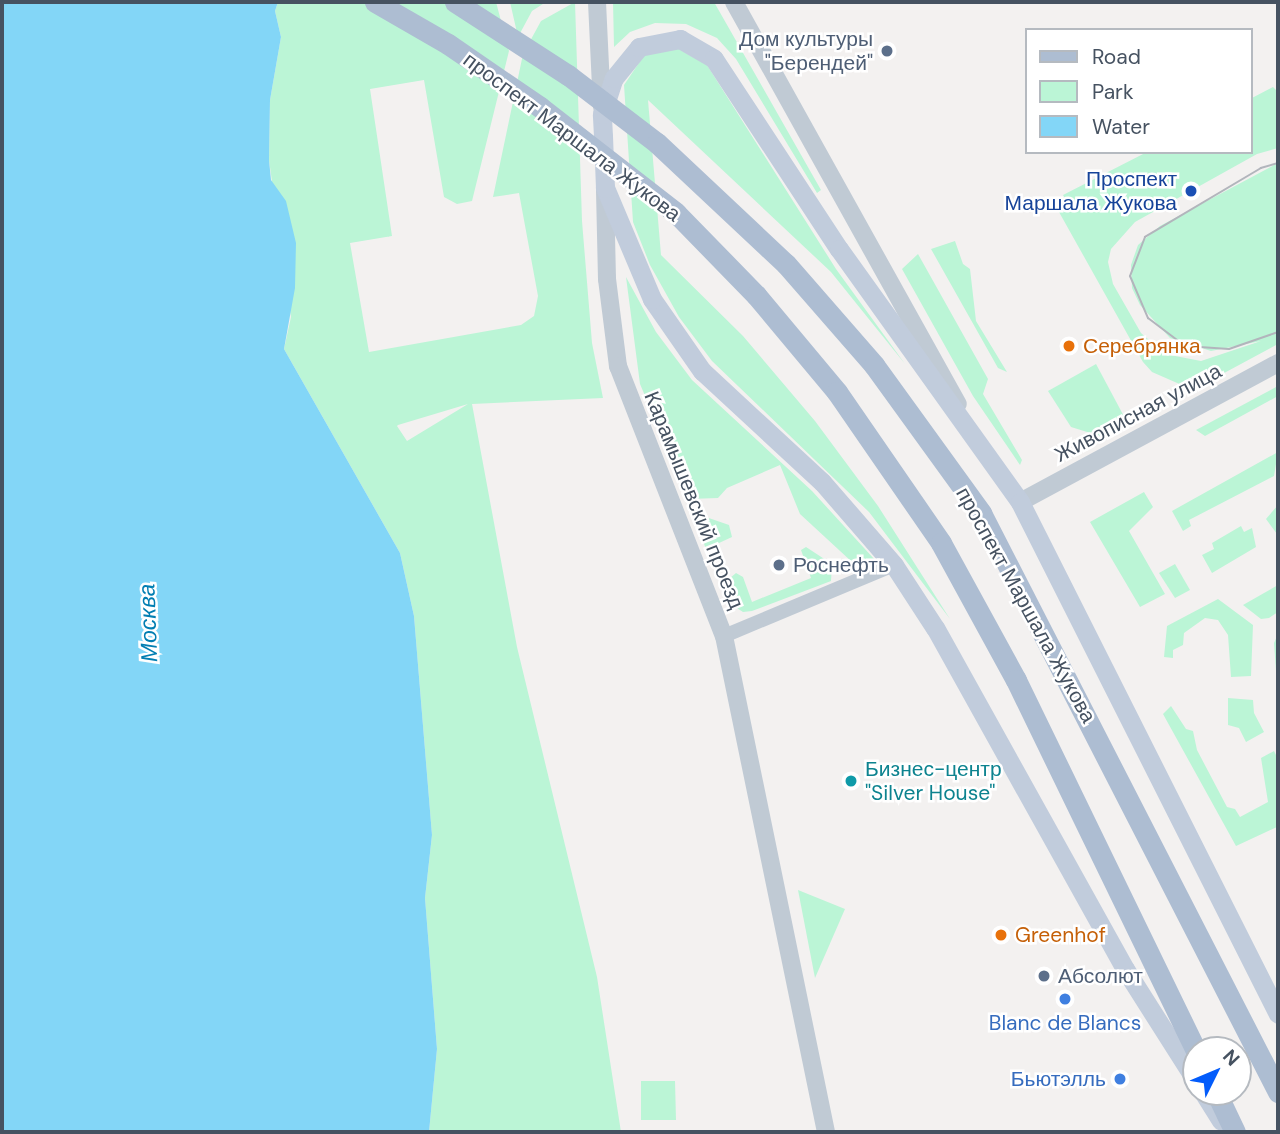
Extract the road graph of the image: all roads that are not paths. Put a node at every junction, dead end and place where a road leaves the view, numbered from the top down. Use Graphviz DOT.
graph roads {
  1 [pos="375,2"];
  2 [pos="455,2"];
  3 [pos="597,2"];
  4 [pos="734,2"];
  5 [pos="602,114"];
  6 [pos="605,188"];
  7 [pos="1278,363"];
  8 [pos="975,434"];
  9 [pos="1020,502"];
  10 [pos="894,565"];
  11 [pos="724,636"];
  12 [pos="1278,1014"];
  13 [pos="1189,1036"];
  14 [pos="1182,1059"];
  15 [pos="1278,1092"];
  16 [pos="1212,1106"];
  17 [pos="1223,1106"];
  18 [pos="826,1132"];
  19 [pos="1229,1132"];
  20 [pos="1235,1132"];
  1 -- 13 [label="main road, проспект Маршала Жукова, bridge"];
  2 -- 15 [label="main road, проспект Маршала Жукова, bridge"];
  3 -- 5 [label="street, Карамышевский проезд"];
  4 -- 8 [label="street, проспект Маршала Жукова"];
  5 -- 6 [label="main road, Карамышевский проезд"];
  5 -- 8 [label="main road"];
  6 -- 10 [label="main road"];
  6 -- 11 [label="street, Карамышевский проезд"];
  7 -- 9 [label="street, Живописная улица"];
  8 -- 9 [label="main road, проспект Маршала Жукова"];
  9 -- 12 [label="main road, проспект Маршала Жукова"];
  10 -- 11 [label="street"];
  10 -- 14 [label="main road"];
  11 -- 18 [label="street, Карамышевский проезд"];
  16 -- 19 [label="main road"];
  17 -- 20 [label="main road"];
}
